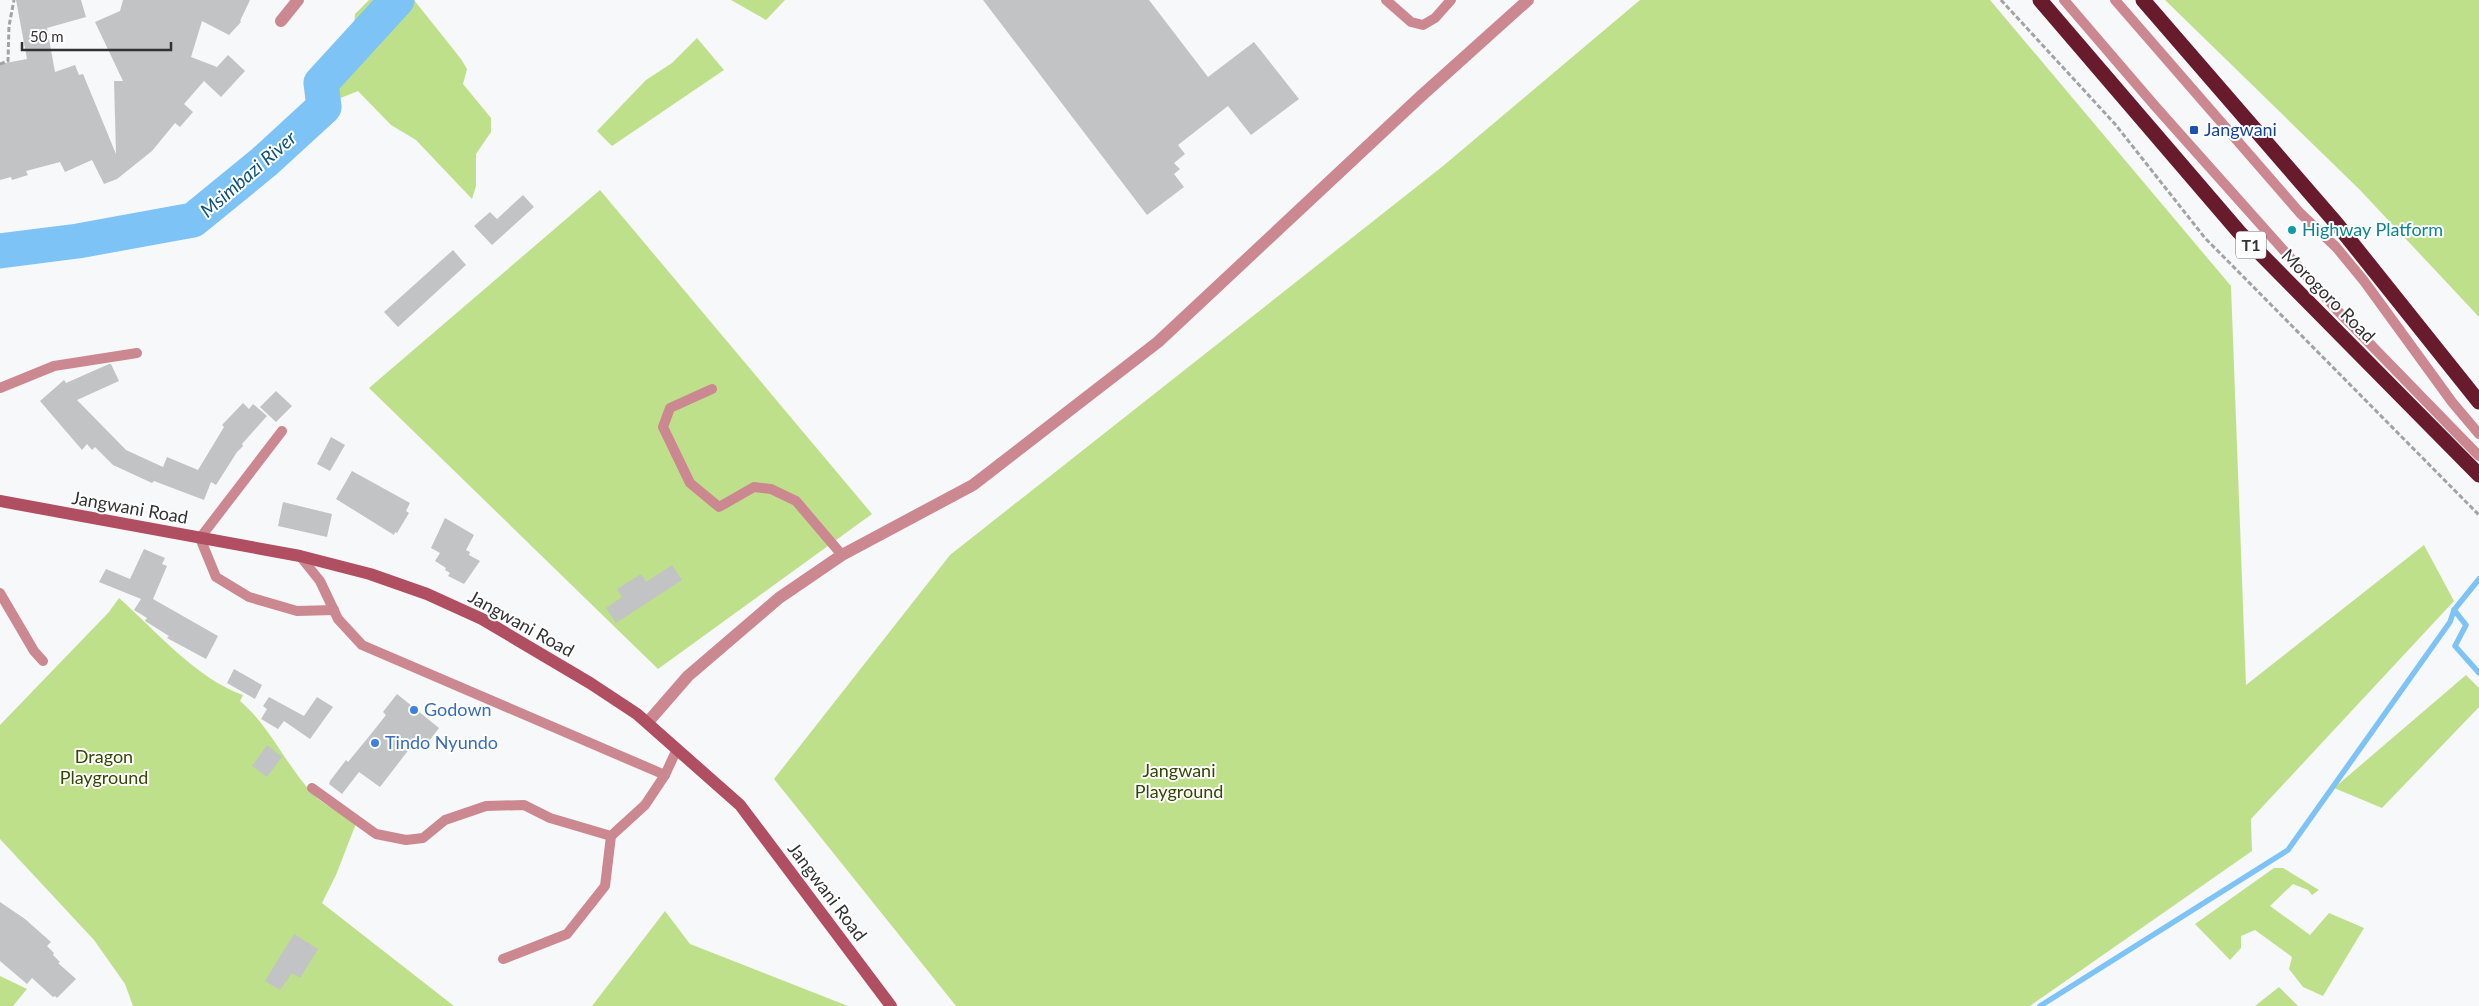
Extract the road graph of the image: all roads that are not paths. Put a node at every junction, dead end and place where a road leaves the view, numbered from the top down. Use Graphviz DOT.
graph roads {
  1 [pos="298,0"];
  2 [pos="1386,0"];
  3 [pos="1451,0"];
  4 [pos="1528,0"];
  5 [pos="2040,0"];
  6 [pos="2064,0"];
  7 [pos="2115,0"];
  8 [pos="2143,0"];
  9 [pos="280,21"];
  10 [pos="137,353"];
  11 [pos="0,388"];
  12 [pos="712,389"];
  13 [pos="2479,402"];
  14 [pos="282,431"];
  15 [pos="2479,434"];
  16 [pos="2479,456"];
  17 [pos="2479,475"];
  18 [pos="0,501"];
  19 [pos="200,538"];
  20 [pos="842,555"];
  21 [pos="300,556"];
  22 [pos="0,593"];
  23 [pos="334,610"];
  24 [pos="43,661"];
  25 [pos="648,722"];
  26 [pos="678,749"];
  27 [pos="665,775"];
  28 [pos="312,788"];
  29 [pos="611,836"];
  30 [pos="503,959"];
  31 [pos="891,1006"];
  1 -- 9 [label="street"];
  2 -- 3 [label="lane"];
  4 -- 20 [label="street"];
  5 -- 17 [label="highway, Morogoro Road / T1"];
  6 -- 16 [label="lane, Morogoro Road"];
  7 -- 15 [label="lane, Morogoro Road"];
  8 -- 13 [label="highway"];
  10 -- 11 [label="lane"];
  12 -- 20 [label="lane"];
  14 -- 19 [label="lane"];
  18 -- 19 [label="street, Jangwani Road"];
  19 -- 21 [label="street, Jangwani Road"];
  19 -- 23 [label="lane"];
  20 -- 25 [label="street"];
  21 -- 23 [label="lane"];
  21 -- 25 [label="street, Jangwani Road"];
  22 -- 24 [label="lane"];
  23 -- 27 [label="lane"];
  25 -- 26 [label="street, Jangwani Road"];
  26 -- 27 [label="lane"];
  26 -- 31 [label="street, Jangwani Road"];
  27 -- 29 [label="lane"];
  28 -- 29 [label="lane"];
  29 -- 30 [label="lane"];
}
